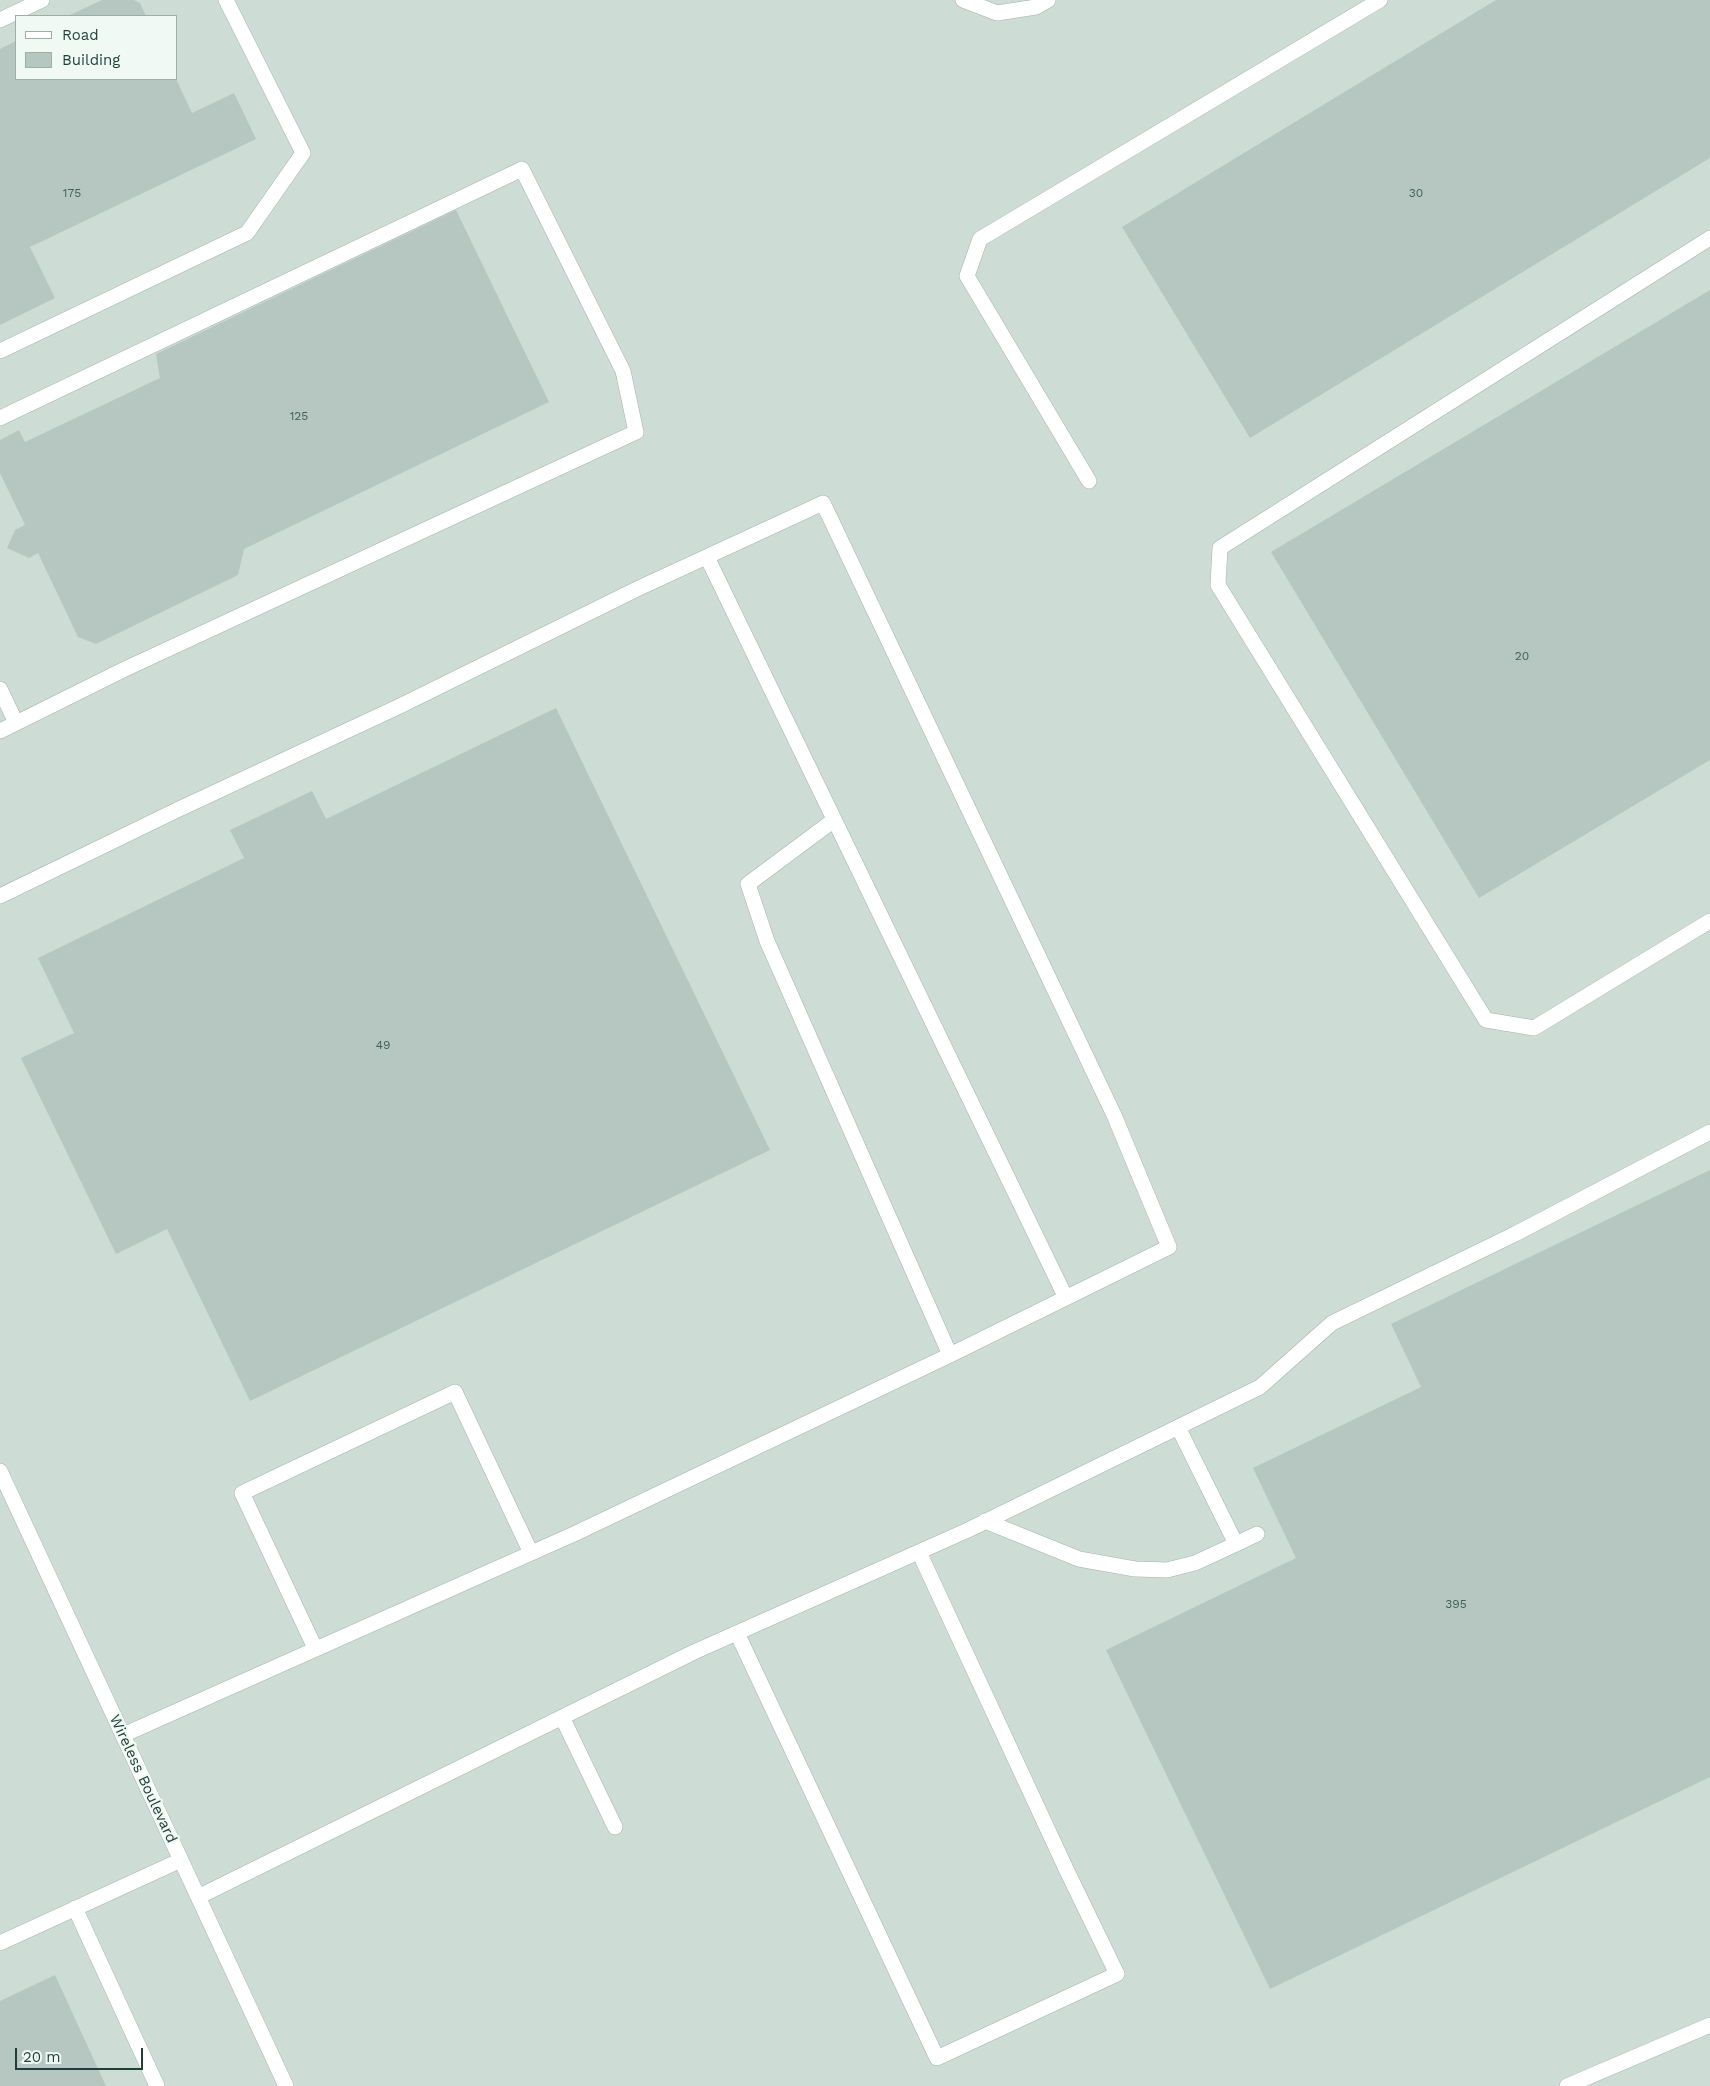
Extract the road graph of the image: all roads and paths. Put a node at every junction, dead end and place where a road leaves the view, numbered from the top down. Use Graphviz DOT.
graph roads {
  1 [pos="42,0"];
  2 [pos="226,0"];
  3 [pos="963,0"];
  4 [pos="1048,0"];
  5 [pos="1380,0"];
  6 [pos="0,20"];
  7 [pos="1710,238"];
  8 [pos="0,351"];
  9 [pos="0,418"];
  10 [pos="1088,481"];
  11 [pos="707,557"];
  12 [pos="0,689"];
  13 [pos="16,723"];
  14 [pos="0,731"];
  15 [pos="834,820"];
  16 [pos="0,896"];
  17 [pos="1710,921"];
  18 [pos="1710,1132"];
  19 [pos="1066,1298"];
  20 [pos="950,1355"];
  21 [pos="1178,1427"];
  22 [pos="0,1471"];
  23 [pos="985,1521"];
  24 [pos="1257,1534"];
  25 [pos="1236,1544"];
  26 [pos="918,1552"];
  27 [pos="531,1553"];
  28 [pos="737,1633"];
  29 [pos="316,1648"];
  30 [pos="562,1717"];
  31 [pos="123,1735"];
  32 [pos="615,1827"];
  33 [pos="181,1860"];
  34 [pos="198,1896"];
  35 [pos="76,1908"];
  36 [pos="0,1943"];
  37 [pos="1710,2025"];
  38 [pos="156,2086"];
  39 [pos="286,2086"];
  40 [pos="1567,2086"];
  1 -- 6 [label="street"];
  2 -- 8 [label="street"];
  3 -- 4 [label="street"];
  5 -- 10 [label="street"];
  7 -- 17 [label="street"];
  9 -- 13 [label="street"];
  11 -- 15 [label="street"];
  11 -- 16 [label="street"];
  11 -- 19 [label="street"];
  12 -- 13 [label="street"];
  13 -- 14 [label="street"];
  15 -- 19 [label="street"];
  15 -- 20 [label="street"];
  18 -- 21 [label="street"];
  19 -- 20 [label="street"];
  20 -- 27 [label="street"];
  21 -- 23 [label="street"];
  21 -- 25 [label="street"];
  22 -- 31 [label="street, Wireless Boulevard"];
  23 -- 25 [label="street"];
  23 -- 26 [label="street"];
  24 -- 25 [label="street"];
  26 -- 28 [label="street"];
  26 -- 28 [label="street"];
  27 -- 29 [label="street"];
  27 -- 29 [label="street"];
  28 -- 30 [label="street"];
  29 -- 31 [label="street"];
  30 -- 32 [label="street"];
  30 -- 34 [label="street"];
  31 -- 33 [label="street, Wireless Boulevard"];
  33 -- 34 [label="street, Wireless Boulevard"];
  33 -- 35 [label="street"];
  34 -- 39 [label="street, Wireless Boulevard"];
  35 -- 36 [label="street"];
  35 -- 38 [label="street"];
  37 -- 40 [label="street"];
}
